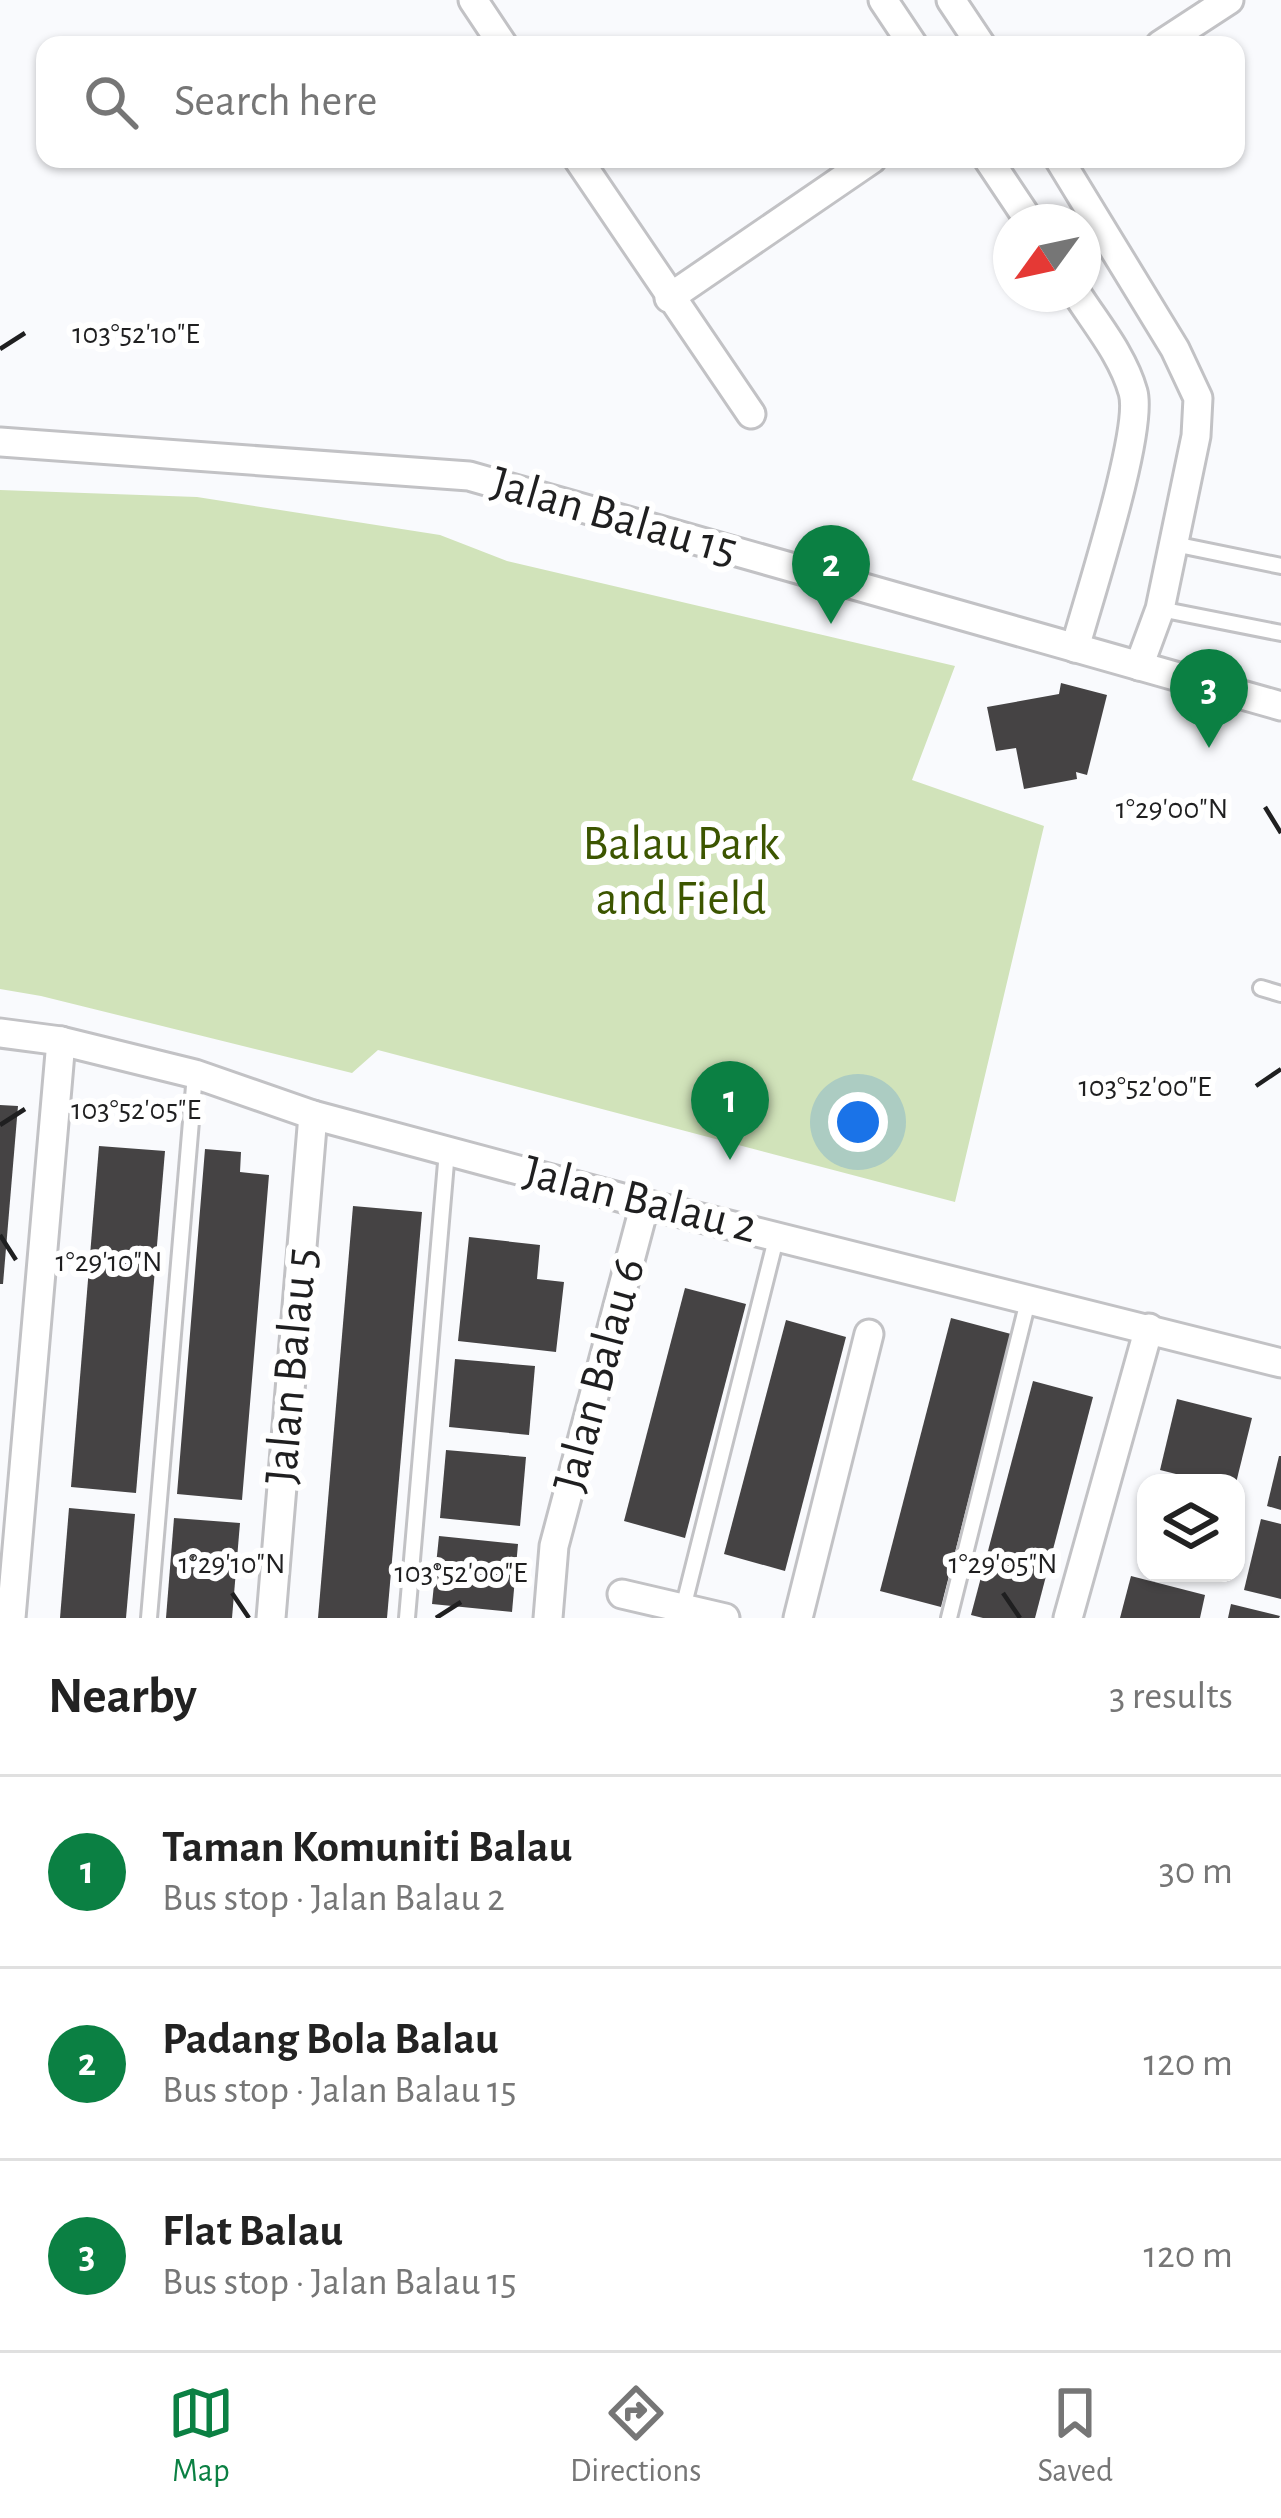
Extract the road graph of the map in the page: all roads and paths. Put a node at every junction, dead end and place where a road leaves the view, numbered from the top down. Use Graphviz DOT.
graph roads {
  1 [pos="473,0"];
  2 [pos="883,0"];
  3 [pos="951,0"];
  4 [pos="1229,0"];
  5 [pos="496,36"];
  6 [pos="907,36"];
  7 [pos="974,36"];
  8 [pos="1174,36"];
  9 [pos="584,168"];
  10 [pos="859,168"];
  11 [pos="994,168"];
  12 [pos="1064,168"];
  13 [pos="1018,204"];
  14 [pos="669,298"];
  15 [pos="1089,312"];
  16 [pos="751,414"];
  17 [pos="0,442"];
  18 [pos="1174,544"];
  19 [pos="1281,566"];
  20 [pos="1160,609"];
  21 [pos="1281,633"];
  22 [pos="1076,648"];
  23 [pos="1138,666"];
  24 [pos="1281,706"];
  25 [pos="1261,988"];
  26 [pos="1281,994"];
  27 [pos="0,1033"];
  28 [pos="61,1041"];
  29 [pos="195,1074"];
  30 [pos="313,1114"];
  31 [pos="446,1150"];
  32 [pos="645,1204"];
  33 [pos="777,1234"];
  34 [pos="1029,1297"];
  35 [pos="1149,1328"];
  36 [pos="868,1334"];
  37 [pos="1281,1363"];
  38 [pos="11,1491"];
  39 [pos="622,1594"];
  40 [pos="682,1608"];
  41 [pos="11,1618"];
  42 [pos="149,1618"];
  43 [pos="271,1618"];
  44 [pos="406,1618"];
  45 [pos="548,1618"];
  46 [pos="725,1618"];
  47 [pos="798,1618"];
  48 [pos="950,1618"];
  49 [pos="1068,1618"];
  1 -- 5 [label="street"];
  2 -- 6 [label="street"];
  3 -- 7 [label="street"];
  4 -- 8 [label="street"];
  9 -- 14 [label="street"];
  10 -- 14 [label="street"];
  11 -- 13 [label="street"];
  12 -- 18 [label="street"];
  14 -- 16 [label="street"];
  15 -- 22 [label="street"];
  17 -- 22 [label="street, Jalan Balau 15"];
  18 -- 19 [label="lane"];
  18 -- 20 [label="street"];
  20 -- 21 [label="lane"];
  20 -- 23 [label="street"];
  22 -- 23 [label="street, Jalan Balau 15"];
  23 -- 24 [label="street, Jalan Balau 15"];
  25 -- 26 [label="lane"];
  27 -- 28 [label="street, Jalan Balau 2"];
  28 -- 29 [label="street, Jalan Balau 2"];
  28 -- 38 [label="street"];
  29 -- 30 [label="street, Jalan Balau 2"];
  29 -- 42 [label="lane"];
  30 -- 31 [label="street, Jalan Balau 2"];
  30 -- 43 [label="street, Jalan Balau 5"];
  31 -- 32 [label="street, Jalan Balau 2"];
  31 -- 44 [label="lane"];
  32 -- 33 [label="street, Jalan Balau 2"];
  32 -- 45 [label="street, Jalan Balau 6"];
  33 -- 34 [label="street, Jalan Balau 2"];
  33 -- 40 [label="lane"];
  34 -- 35 [label="street, Jalan Balau 2"];
  34 -- 48 [label="lane"];
  35 -- 37 [label="street, Jalan Balau 2"];
  35 -- 49 [label="street"];
  36 -- 47 [label="street"];
  38 -- 41 [label="street"];
  39 -- 40 [label="street"];
  40 -- 46 [label="street"];
}
